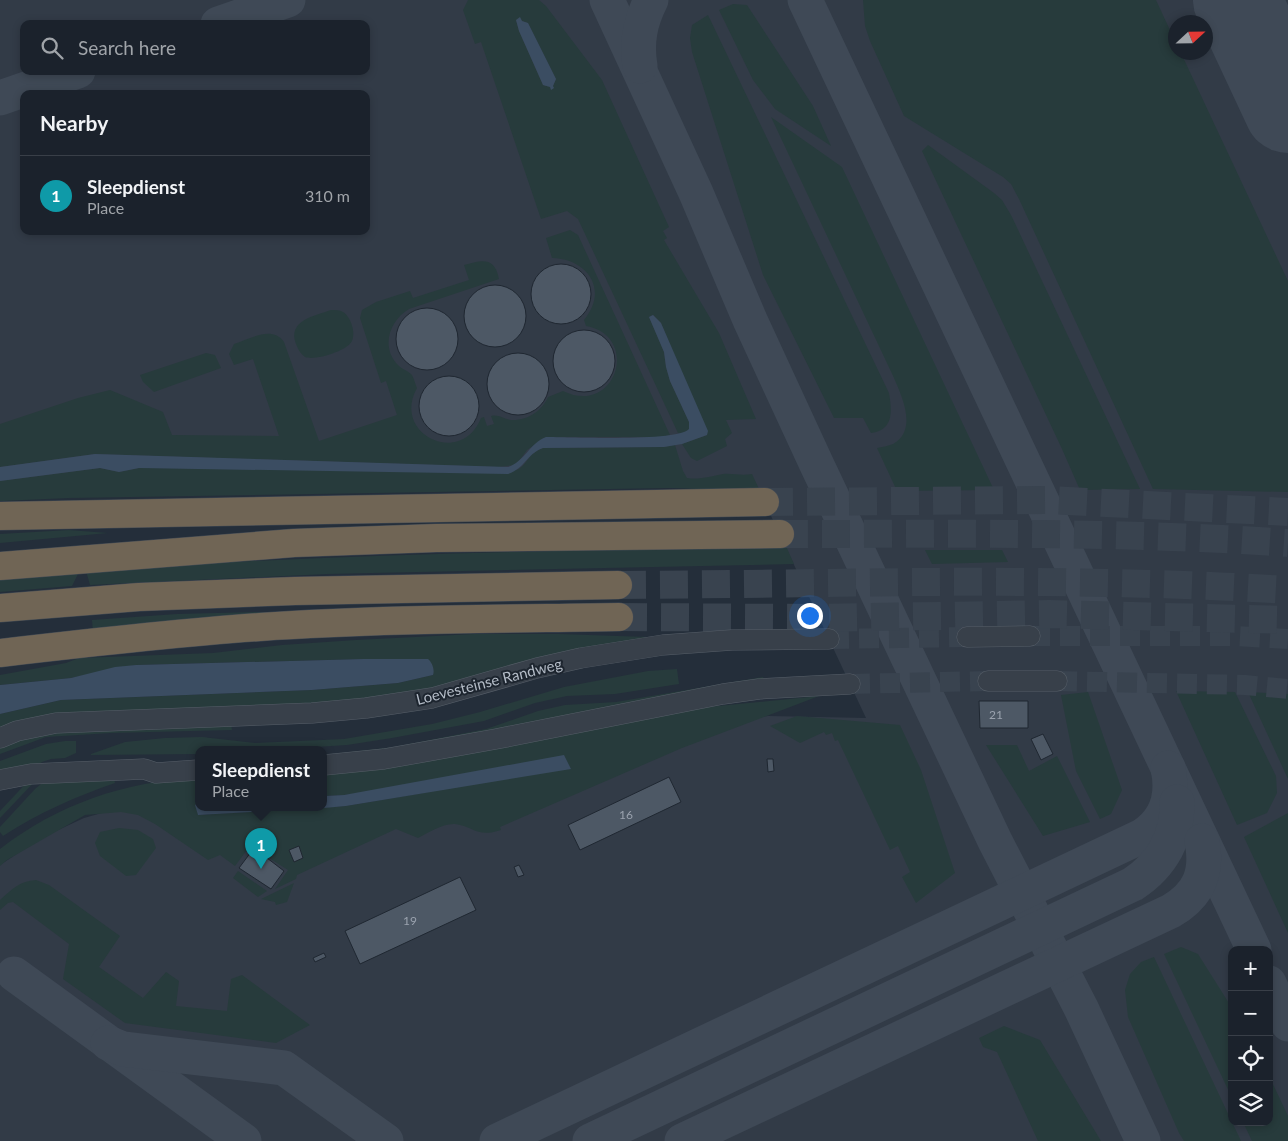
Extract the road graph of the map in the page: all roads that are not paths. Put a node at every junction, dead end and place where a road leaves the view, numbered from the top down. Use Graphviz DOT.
graph roads {
  1 [pos="765,502"];
  2 [pos="0,516"];
  3 [pos="780,534"];
  4 [pos="0,566"];
  5 [pos="618,585"];
  6 [pos="0,608"];
  7 [pos="619,616"];
  8 [pos="967,636"];
  9 [pos="1030,636"];
  10 [pos="829,639"];
  11 [pos="0,653"];
  12 [pos="988,681"];
  13 [pos="1057,681"];
  14 [pos="850,684"];
  15 [pos="0,738"];
  16 [pos="327,765"];
  17 [pos="195,770"];
  18 [pos="0,780"];
  1 -- 2 [label="highway"];
  3 -- 4 [label="highway"];
  5 -- 6 [label="highway"];
  7 -- 11 [label="highway"];
  8 -- 9 [label="street"];
  10 -- 15 [label="street, Loevesteinse Randweg"];
  12 -- 13 [label="street"];
  14 -- 16 [label="street"];
  17 -- 18 [label="street"];
}
